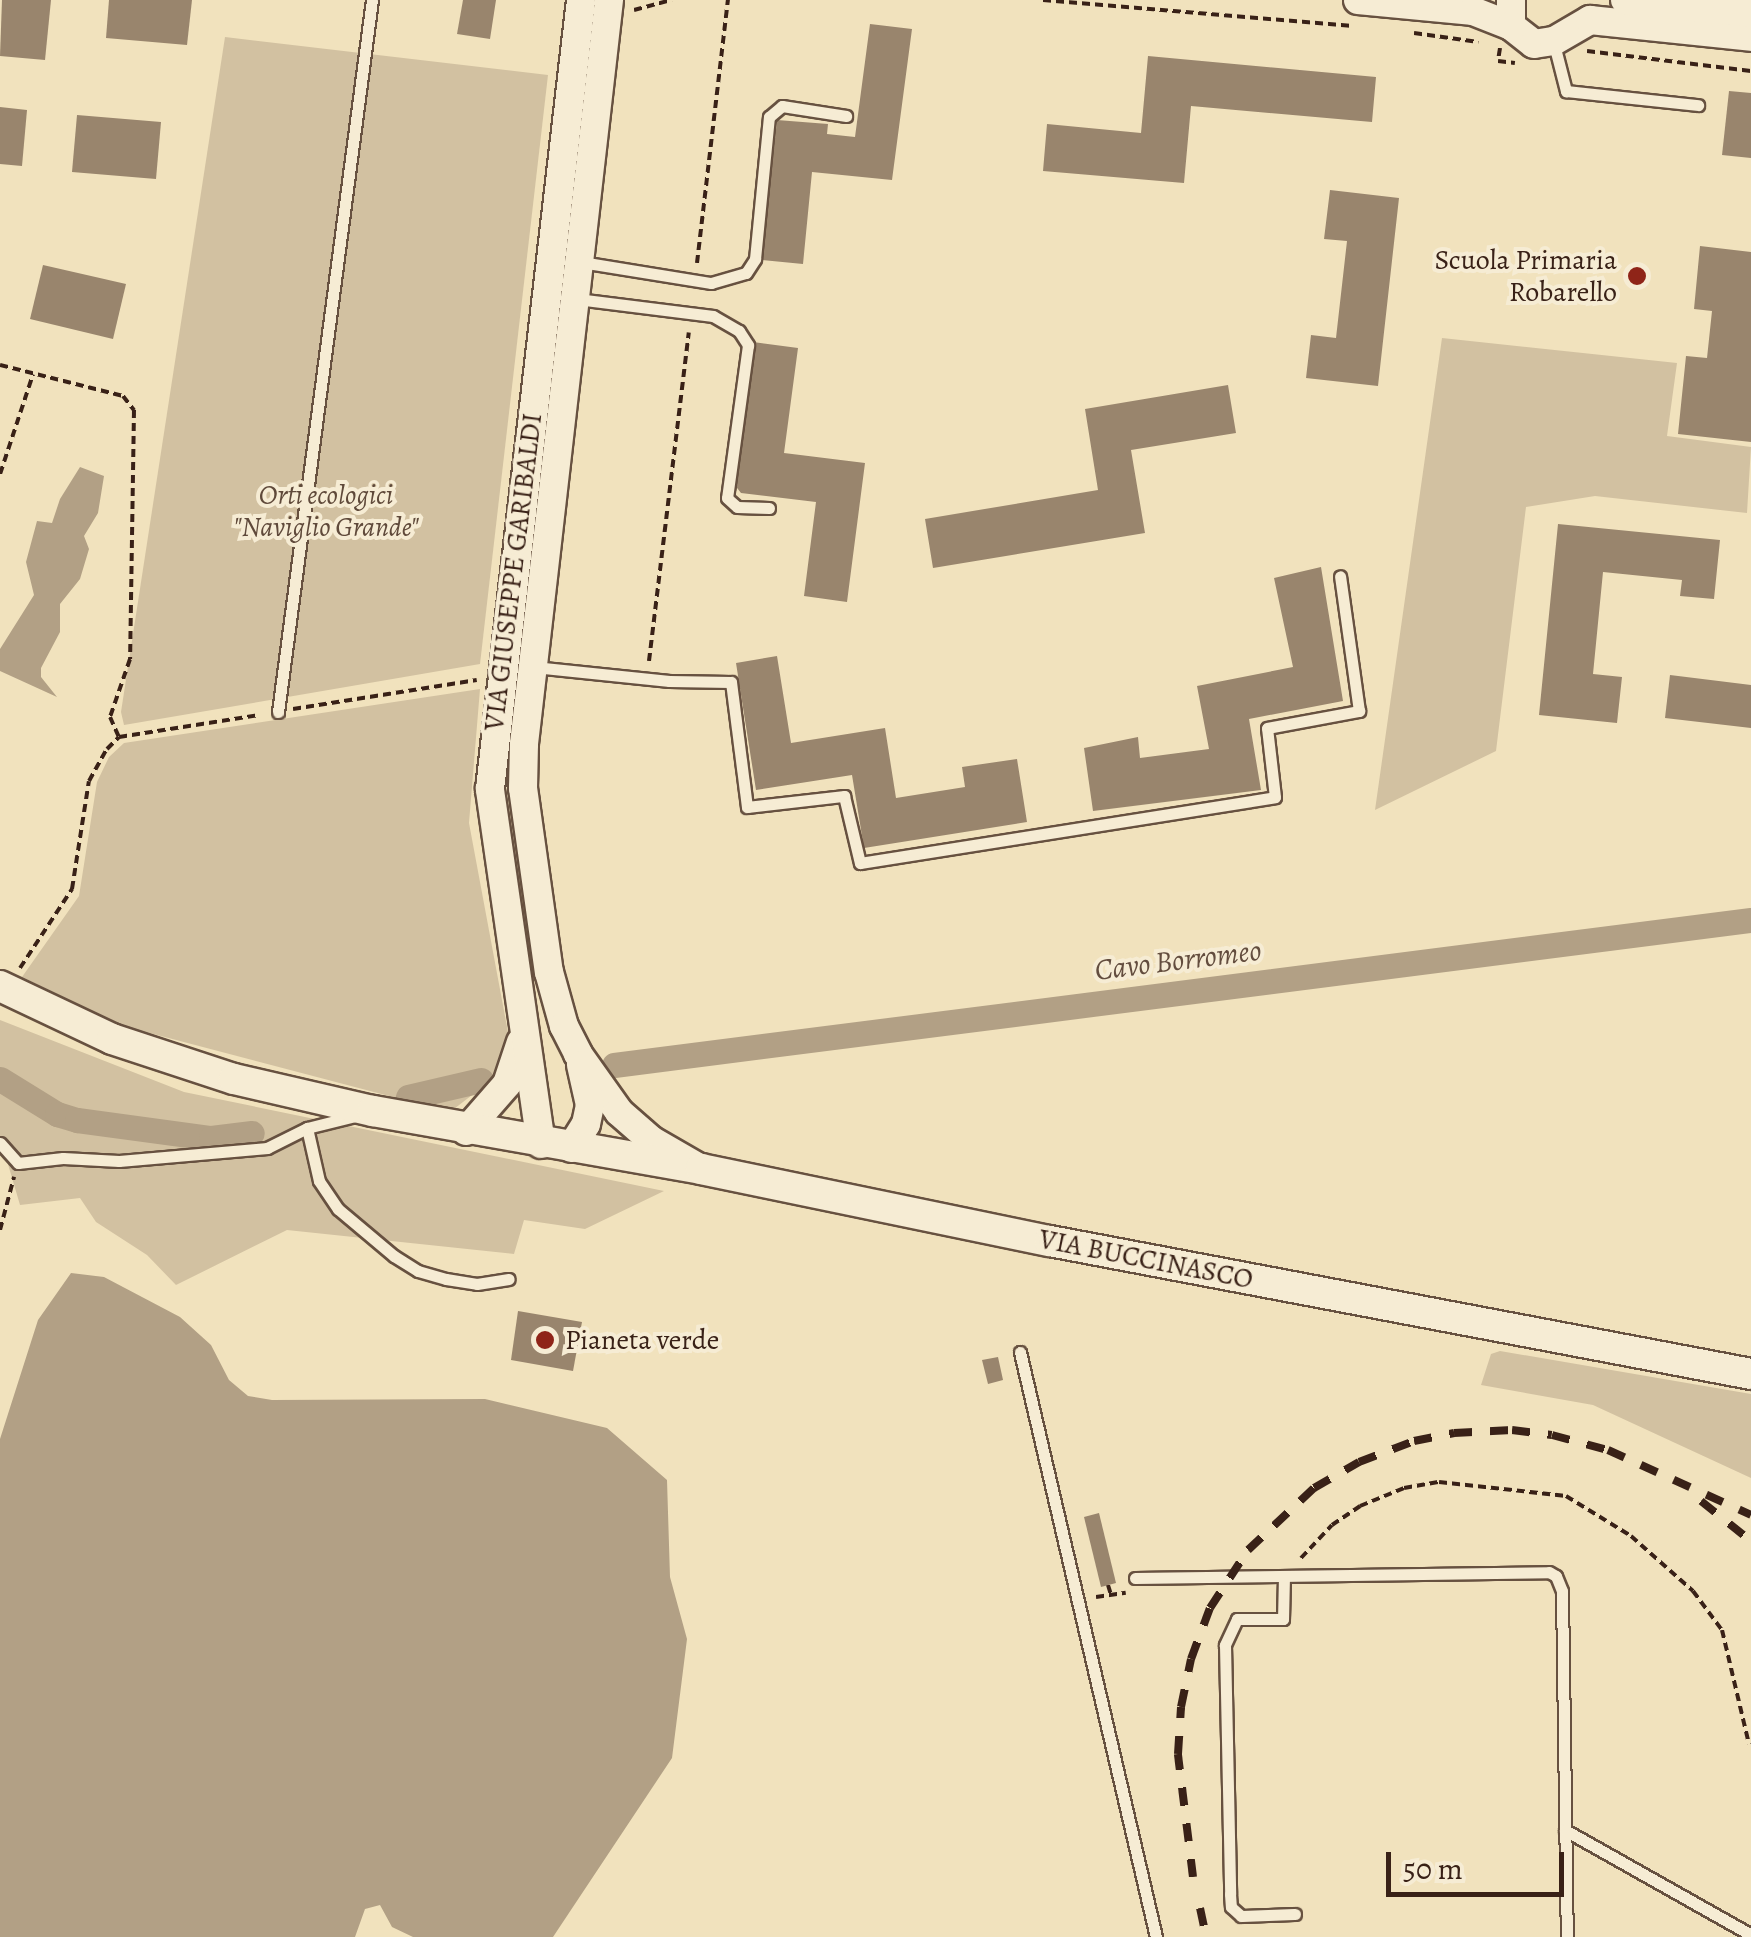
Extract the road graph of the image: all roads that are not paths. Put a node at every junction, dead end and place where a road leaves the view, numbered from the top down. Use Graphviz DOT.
graph roads {
  1 [pos="372,0"];
  2 [pos="581,0"];
  3 [pos="609,0"];
  4 [pos="1567,0"];
  5 [pos="1624,0"];
  6 [pos="1751,13"];
  7 [pos="1362,14"];
  8 [pos="1507,24"];
  9 [pos="1751,38"];
  10 [pos="1558,45"];
  11 [pos="1698,105"];
  12 [pos="846,116"];
  13 [pos="581,262"];
  14 [pos="576,299"];
  15 [pos="769,508"];
  16 [pos="1340,576"];
  17 [pos="534,667"];
  18 [pos="278,712"];
  19 [pos="3,987"];
  20 [pos="524,1031"];
  21 [pos="578,1054"];
  22 [pos="374,1111"];
  23 [pos="307,1128"];
  24 [pos="466,1131"];
  25 [pos="0,1143"];
  26 [pos="556,1146"];
  27 [pos="701,1169"];
  28 [pos="509,1279"];
  29 [pos="1020,1352"];
  30 [pos="1751,1374"];
  31 [pos="1284,1576"];
  32 [pos="1135,1578"];
  33 [pos="1565,1830"];
  34 [pos="1296,1914"];
  35 [pos="1751,1935"];
  36 [pos="1156,1937"];
  37 [pos="1567,1937"];
  1 -- 18 [label="lane"];
  2 -- 20 [label="street, VIA GIUSEPPE GARIBALDI"];
  3 -- 13 [label="street, VIA GIUSEPPE GARIBALDI"];
  4 -- 10 [label="street"];
  5 -- 6 [label="street"];
  7 -- 8 [label="street"];
  8 -- 10 [label="street"];
  9 -- 10 [label="street"];
  10 -- 11 [label="lane"];
  12 -- 13 [label="lane"];
  13 -- 14 [label="street, VIA GIUSEPPE GARIBALDI"];
  14 -- 15 [label="lane"];
  14 -- 17 [label="street, VIA GIUSEPPE GARIBALDI"];
  16 -- 17 [label="lane"];
  17 -- 21 [label="street, VIA GIUSEPPE GARIBALDI"];
  19 -- 22 [label="main road, VIA BUCCINASCO"];
  20 -- 24 [label="street"];
  20 -- 26 [label="street, VIA GIUSEPPE GARIBALDI"];
  21 -- 26 [label="street"];
  21 -- 27 [label="street"];
  22 -- 23 [label="lane"];
  22 -- 24 [label="main road, VIA BUCCINASCO"];
  23 -- 25 [label="lane"];
  23 -- 28 [label="lane"];
  24 -- 26 [label="main road, VIA BUCCINASCO"];
  26 -- 27 [label="main road, VIA BUCCINASCO"];
  27 -- 30 [label="main road, VIA BUCCINASCO"];
  29 -- 36 [label="lane"];
  31 -- 32 [label="lane"];
  31 -- 33 [label="lane"];
  31 -- 34 [label="lane"];
  33 -- 35 [label="lane"];
  33 -- 37 [label="lane"];
}
